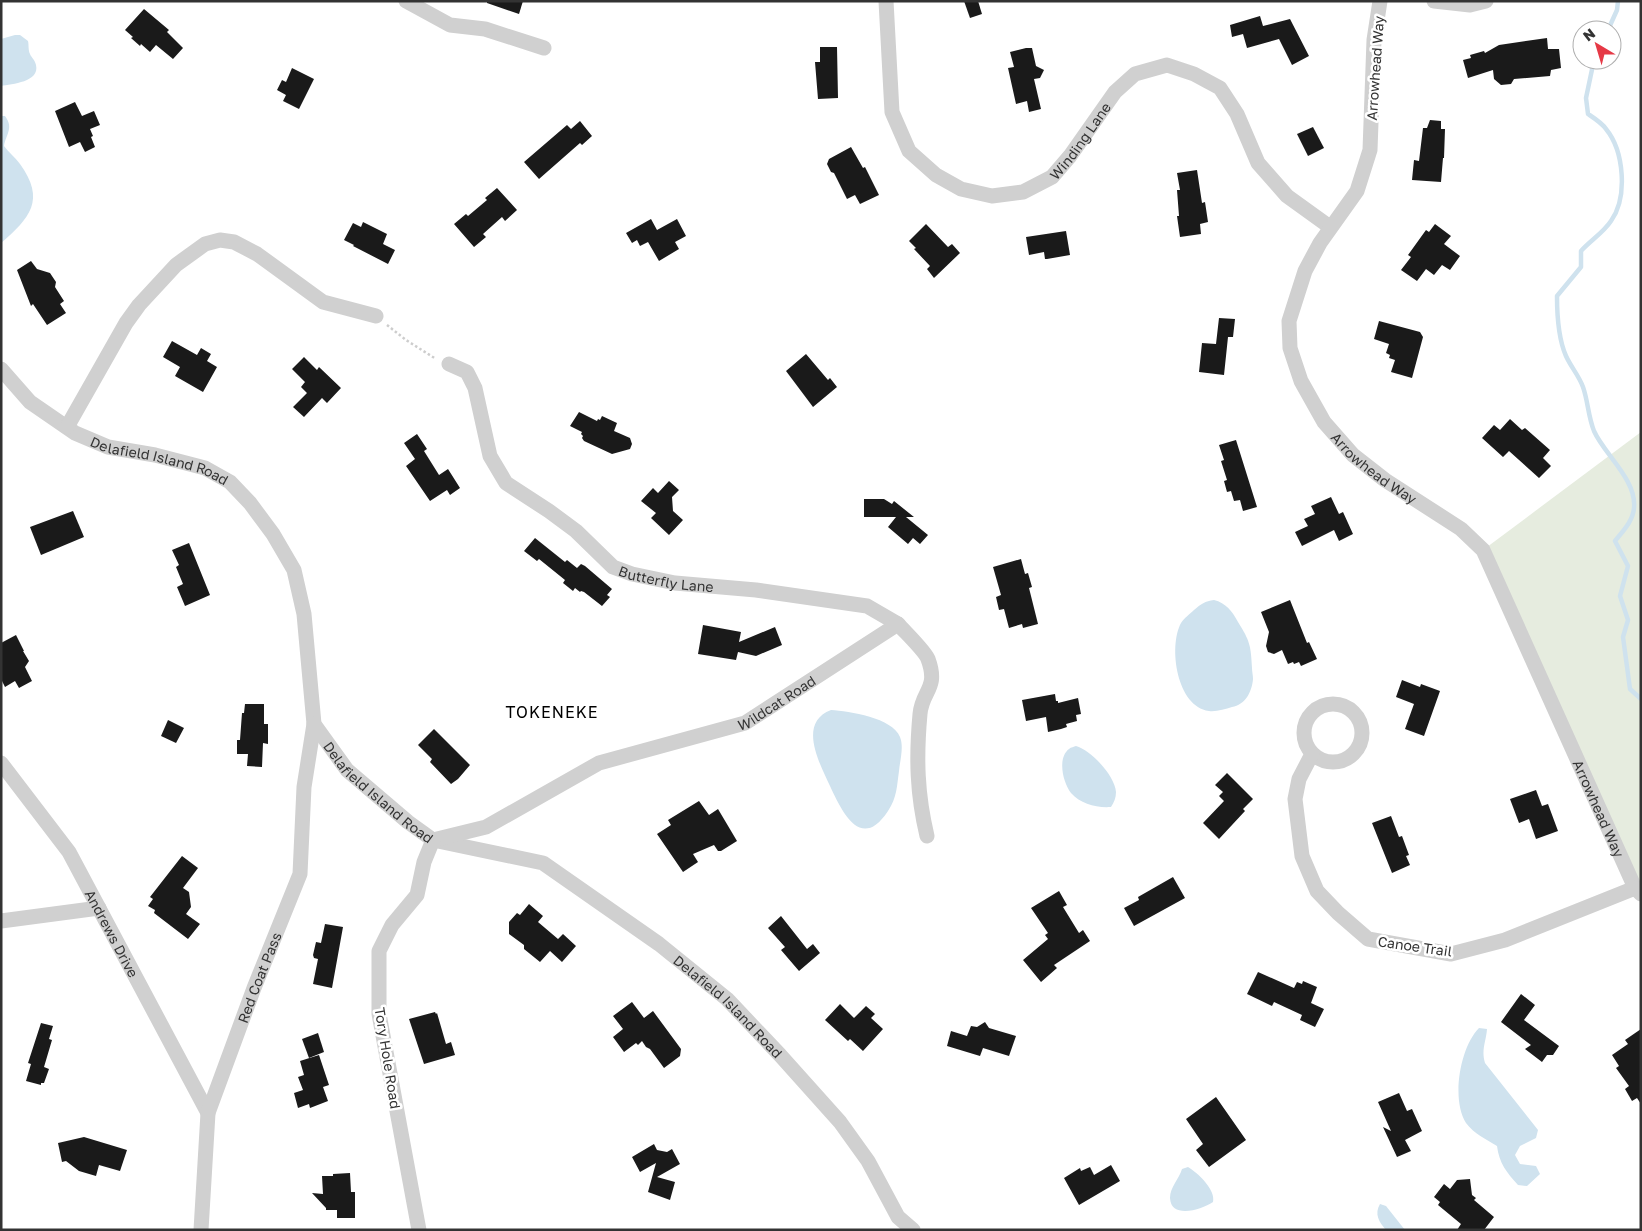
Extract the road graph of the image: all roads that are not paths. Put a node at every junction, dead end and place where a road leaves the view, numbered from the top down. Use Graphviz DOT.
graph roads {
  1 [pos="886,1"];
  2 [pos="1380,1"];
  3 [pos="1434,1"];
  4 [pos="1486,1"];
  5 [pos="417,4"];
  6 [pos="544,48"];
  7 [pos="1330,227"];
  8 [pos="376,316"];
  9 [pos="448,364"];
  10 [pos="1,369"];
  11 [pos="67,427"];
  12 [pos="898,624"];
  13 [pos="314,724"];
  14 [pos="1312,754"];
  15 [pos="1,763"];
  16 [pos="927,836"];
  17 [pos="433,840"];
  18 [pos="1638,891"];
  19 [pos="99,908"];
  20 [pos="1,921"];
  21 [pos="208,1113"];
  22 [pos="201,1230"];
  23 [pos="419,1230"];
  24 [pos="913,1230"];
  1 -- 7 [label="street, Winding Lane"];
  2 -- 7 [label="street, Arrowhead Way"];
  3 -- 4 [label="street"];
  5 -- 6 [label="street"];
  7 -- 18 [label="street, Arrowhead Way"];
  8 -- 11 [label="street"];
  9 -- 12 [label="street, Butterfly Lane"];
  10 -- 11 [label="street, Delafield Island Road"];
  11 -- 13 [label="street, Delafield Island Road"];
  12 -- 16 [label="street"];
  12 -- 17 [label="street, Wildcat Road"];
  13 -- 17 [label="street, Delafield Island Road"];
  13 -- 21 [label="street, Red Coat Pass"];
  14 -- 18 [label="street, Canoe Trail"];
  15 -- 19 [label="street, Andrews Drive"];
  17 -- 23 [label="street, Tory Hole Road"];
  17 -- 24 [label="street, Delafield Island Road"];
  19 -- 20 [label="street"];
  19 -- 21 [label="street, Andrews Drive"];
  21 -- 22 [label="street, Red Coat Pass"];
}
